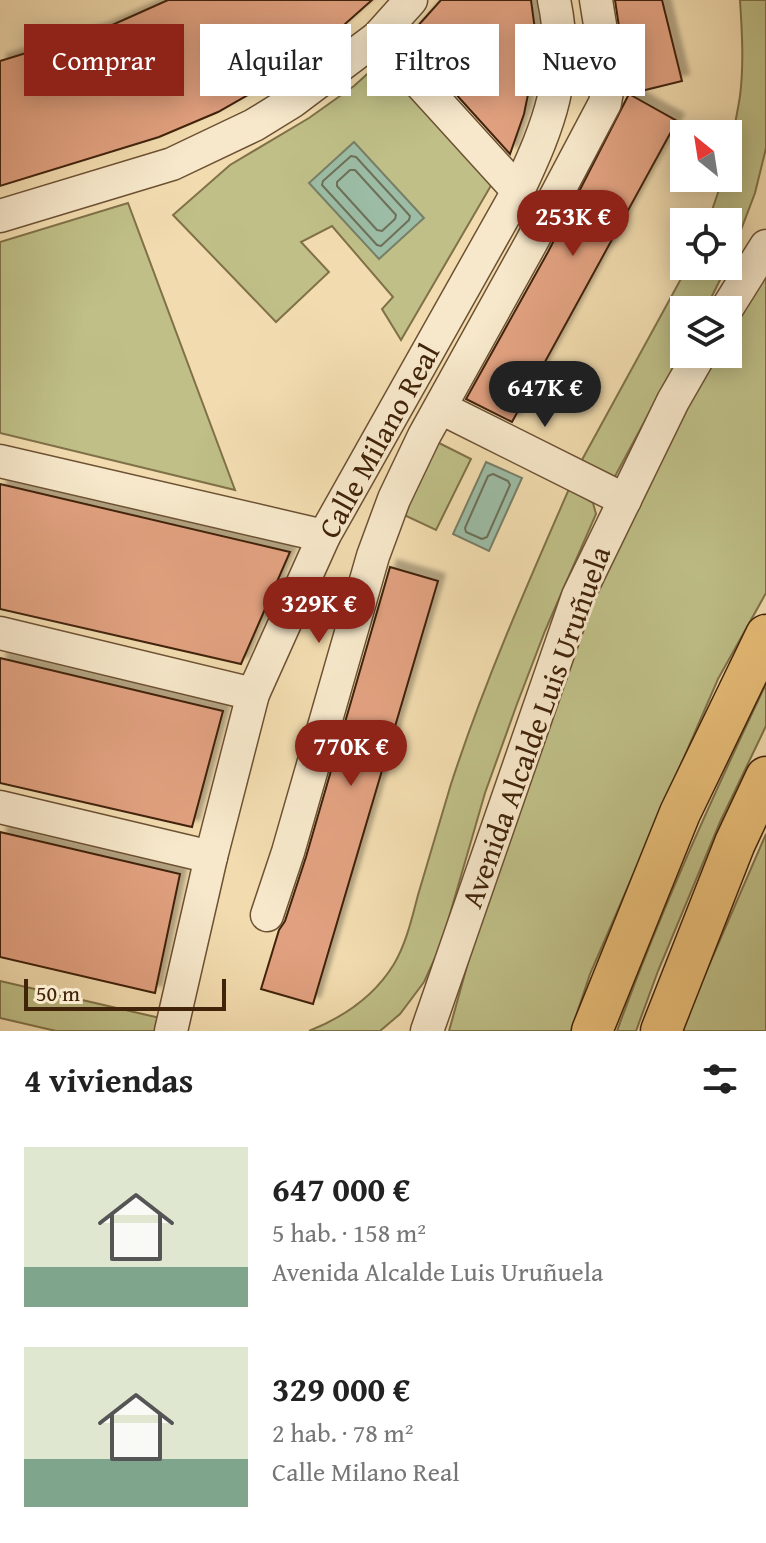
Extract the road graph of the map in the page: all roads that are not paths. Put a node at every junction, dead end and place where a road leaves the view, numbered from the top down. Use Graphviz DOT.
graph roads {
  1 [pos="411,0"];
  2 [pos="554,0"];
  3 [pos="596,0"];
  4 [pos="390,24"];
  5 [pos="367,45"];
  6 [pos="432,96"];
  7 [pos="518,191"];
  8 [pos="0,216"];
  9 [pos="764,241"];
  10 [pos="734,296"];
  11 [pos="692,368"];
  12 [pos="441,408"];
  13 [pos="0,461"];
  14 [pos="625,500"];
  15 [pos="324,536"];
  16 [pos="0,633"];
  17 [pos="766,635"];
  18 [pos="253,694"];
  19 [pos="766,777"];
  20 [pos="0,807"];
  21 [pos="211,857"];
  22 [pos="267,915"];
  23 [pos="423,1028"];
  24 [pos="171,1031"];
  25 [pos="592,1031"];
  26 [pos="661,1031"];
  1 -- 4 [label="street"];
  2 -- 7 [label="street, Calle Milano Real"];
  3 -- 12 [label="street"];
  5 -- 8 [label="street"];
  6 -- 7 [label="street"];
  7 -- 15 [label="street, Calle Milano Real"];
  9 -- 10 [label="street"];
  11 -- 14 [label="street, Avenida Alcalde Luis Uruñuela"];
  12 -- 14 [label="street"];
  12 -- 22 [label="street"];
  13 -- 15 [label="street"];
  14 -- 23 [label="street, Avenida Alcalde Luis Uruñuela"];
  15 -- 18 [label="street, Calle Milano Real"];
  16 -- 18 [label="street"];
  17 -- 25 [label="main road"];
  18 -- 21 [label="street, Calle Milano Real"];
  19 -- 26 [label="main road"];
  20 -- 21 [label="street"];
  21 -- 24 [label="street, Calle Milano Real"];
}
